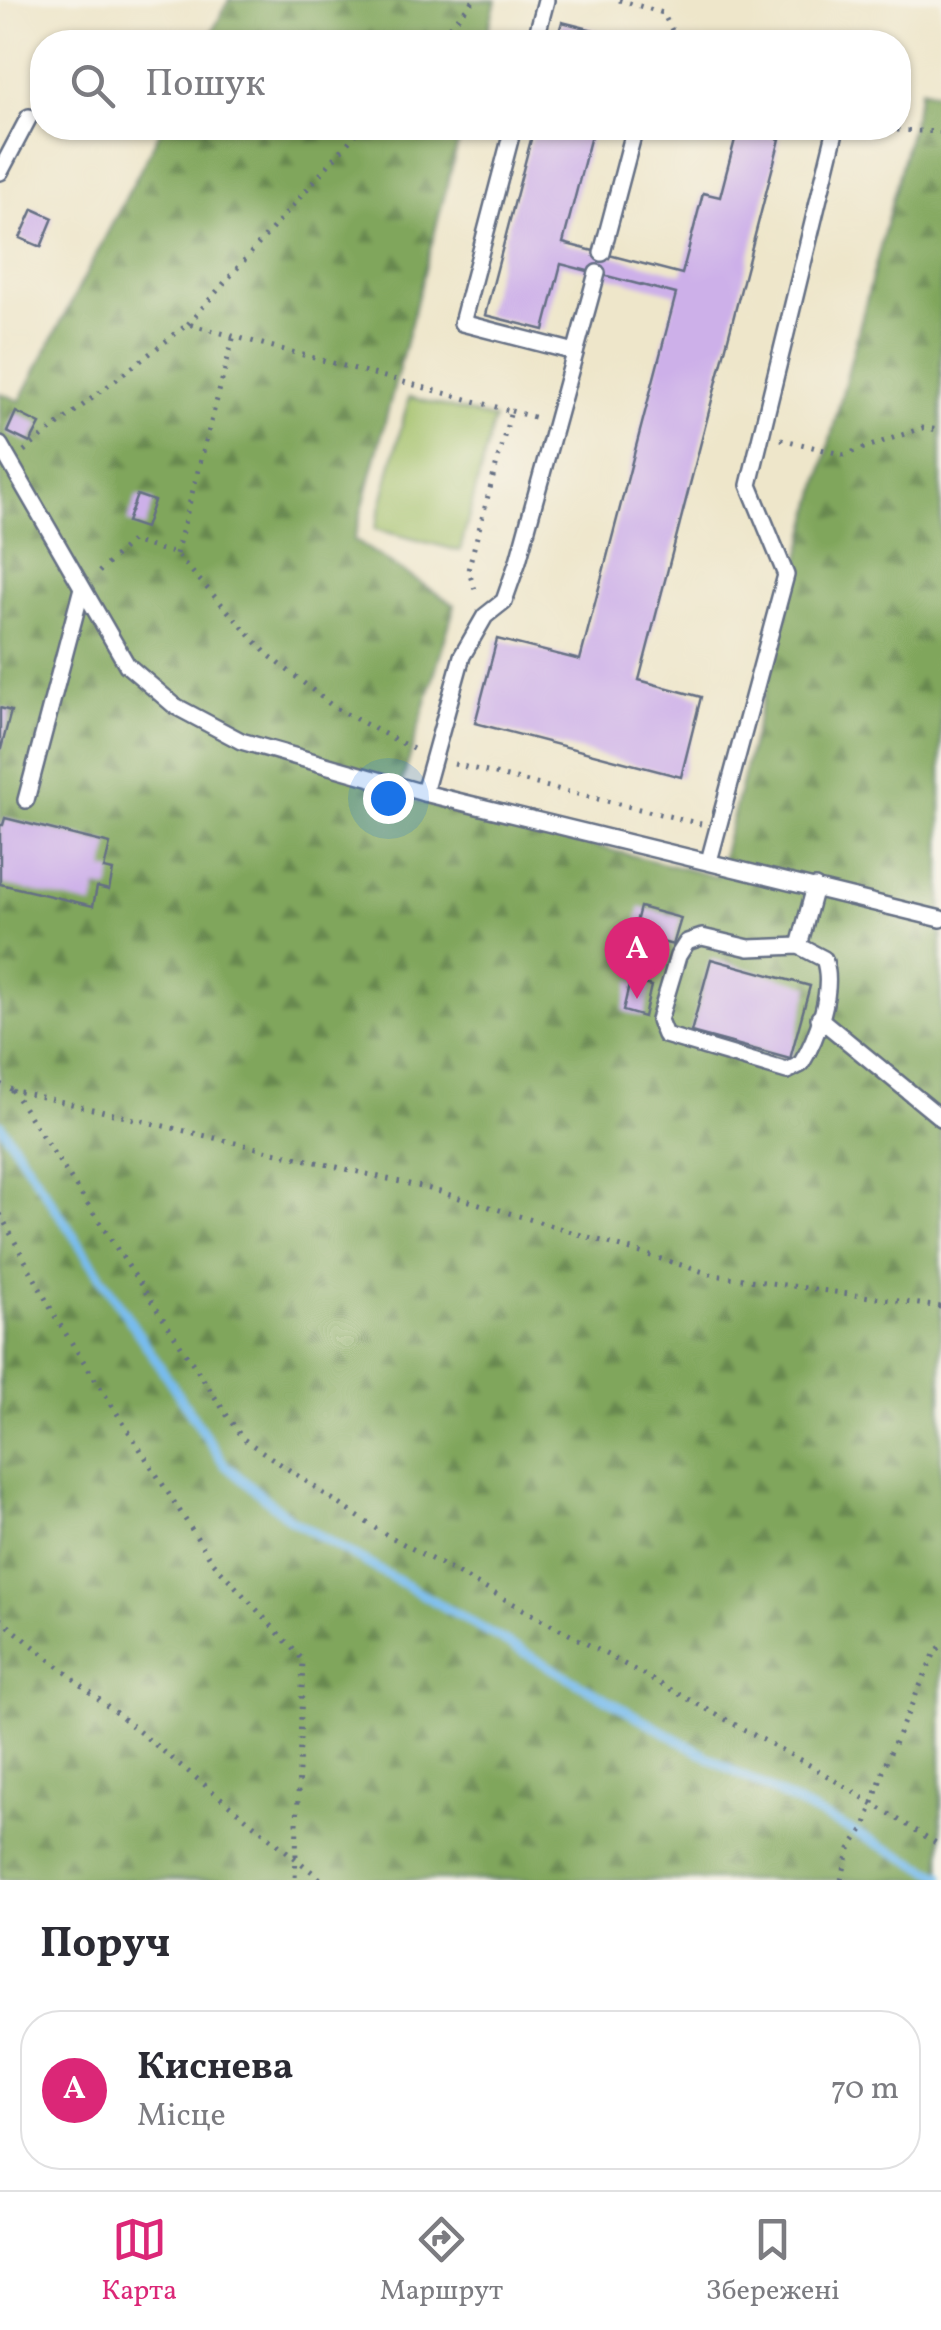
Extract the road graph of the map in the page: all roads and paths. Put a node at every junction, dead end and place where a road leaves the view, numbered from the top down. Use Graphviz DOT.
graph roads {
  1 [pos="474,0"];
  2 [pos="546,0"];
  3 [pos="619,0"];
  4 [pos="447,30"];
  5 [pos="538,30"];
  6 [pos="672,30"];
  7 [pos="29,117"];
  8 [pos="911,131"];
  9 [pos="941,132"];
  10 [pos="350,140"];
  11 [pos="509,140"];
  12 [pos="632,140"];
  13 [pos="833,140"];
  14 [pos="0,172"];
  15 [pos="602,253"];
  16 [pos="597,273"];
  17 [pos="188,324"];
  18 [pos="234,335"];
  19 [pos="575,352"];
  20 [pos="941,430"];
  21 [pos="762,434"];
  22 [pos="0,445"];
  23 [pos="10,462"];
  24 [pos="176,554"];
  25 [pos="82,588"];
  26 [pos="485,616"];
  27 [pos="433,759"];
  28 [pos="424,793"];
  29 [pos="26,800"];
  30 [pos="718,828"];
  31 [pos="709,861"];
  32 [pos="815,887"];
  33 [pos="941,919"];
  34 [pos="799,946"];
  35 [pos="820,1018"];
  36 [pos="0,1084"];
  37 [pos="12,1090"];
  38 [pos="941,1118"];
  39 [pos="0,1214"];
  40 [pos="941,1308"];
  41 [pos="0,1619"];
  42 [pos="941,1647"];
  43 [pos="873,1804"];
  44 [pos="941,1846"];
  45 [pos="296,1858"];
  46 [pos="295,1880"];
  47 [pos="322,1880"];
  48 [pos="841,1880"];
  1 -- 4 [label="path"];
  2 -- 5 [label="lane"];
  3 -- 6 [label="path"];
  7 -- 14 [label="lane"];
  8 -- 9 [label="path"];
  10 -- 17 [label="path"];
  11 -- 19 [label="lane"];
  12 -- 15 [label="lane"];
  13 -- 21 [label="lane"];
  16 -- 19 [label="lane"];
  17 -- 18 [label="path"];
  17 -- 23 [label="path"];
  18 -- 24 [label="path"];
  18 -- 26 [label="path"];
  19 -- 26 [label="lane"];
  20 -- 21 [label="path"];
  21 -- 30 [label="lane"];
  22 -- 23 [label="lane"];
  23 -- 25 [label="lane"];
  24 -- 25 [label="path"];
  24 -- 27 [label="path"];
  25 -- 28 [label="lane"];
  25 -- 29 [label="lane"];
  26 -- 27 [label="lane"];
  27 -- 28 [label="lane"];
  27 -- 30 [label="path"];
  28 -- 31 [label="lane"];
  30 -- 31 [label="lane"];
  31 -- 32 [label="lane"];
  32 -- 33 [label="lane"];
  32 -- 34 [label="lane"];
  34 -- 35 [label="lane"];
  34 -- 35 [label="lane"];
  35 -- 38 [label="lane"];
  36 -- 37 [label="path"];
  37 -- 40 [label="path"];
  37 -- 43 [label="path"];
  39 -- 45 [label="path"];
  41 -- 45 [label="path"];
  42 -- 43 [label="path"];
  43 -- 44 [label="path"];
  43 -- 48 [label="path"];
  45 -- 46 [label="path"];
  45 -- 47 [label="path"];
}
